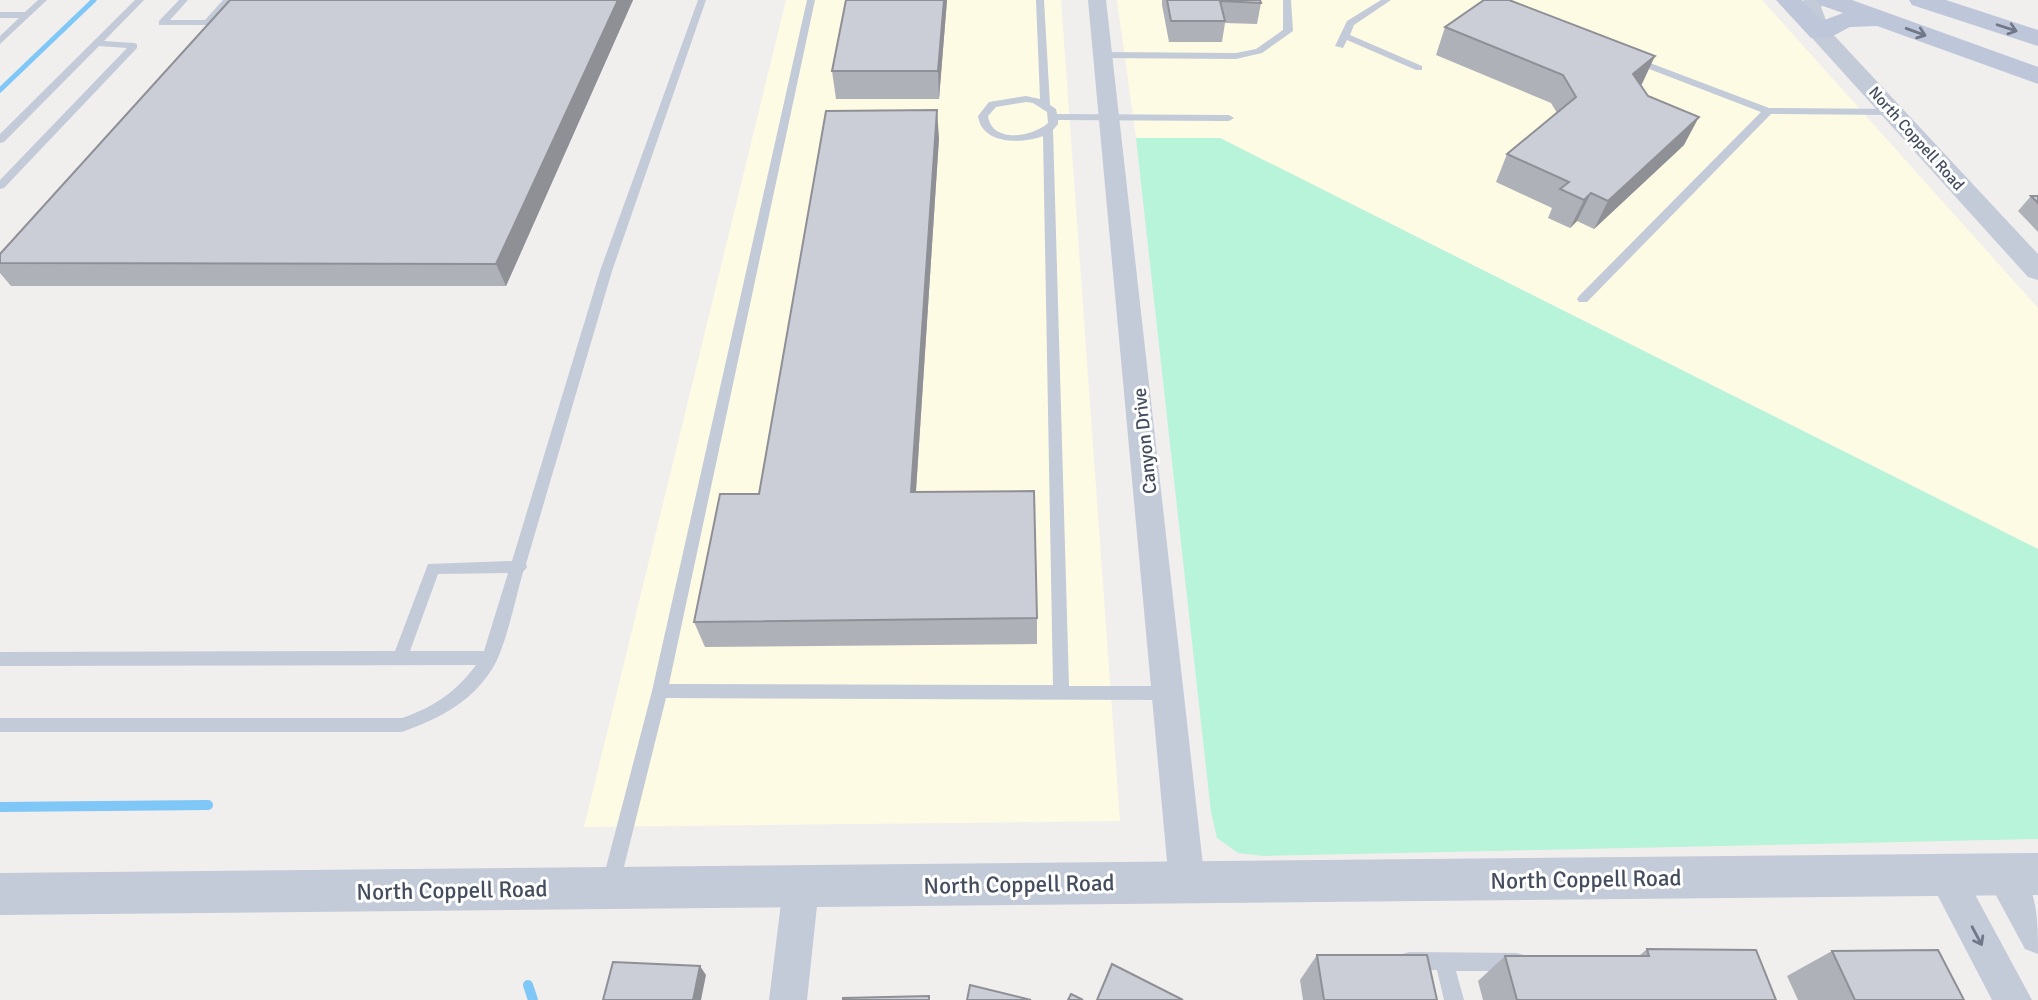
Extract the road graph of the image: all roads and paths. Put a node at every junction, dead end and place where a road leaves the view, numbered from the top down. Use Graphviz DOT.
graph roads {
  1 [pos="43,0"];
  2 [pos="140,0"];
  3 [pos="184,0"];
  4 [pos="228,0"];
  5 [pos="702,0"];
  6 [pos="811,0"];
  7 [pos="1040,0"];
  8 [pos="1097,0"];
  9 [pos="1287,0"];
  10 [pos="1387,0"];
  11 [pos="1788,0"];
  12 [pos="1816,0"];
  13 [pos="1829,0"];
  14 [pos="1922,1"];
  15 [pos="0,15"];
  16 [pos="27,15"];
  17 [pos="1882,19"];
  18 [pos="1820,33"];
  19 [pos="2038,37"];
  20 [pos="0,41"];
  21 [pos="97,43"];
  22 [pos="1102,55"];
  23 [pos="1628,58"];
  24 [pos="1419,68"];
  25 [pos="2038,76"];
  26 [pos="1045,105"];
  27 [pos="1768,111"];
  28 [pos="1893,112"];
  29 [pos="1109,116"];
  30 [pos="1229,118"];
  31 [pos="1051,123"];
  32 [pos="0,140"];
  33 [pos="0,186"];
  34 [pos="2038,271"];
  35 [pos="1583,299"];
  36 [pos="520,567"];
  37 [pos="490,658"];
  38 [pos="0,659"];
  39 [pos="400,659"];
  40 [pos="660,691"];
  41 [pos="1061,691"];
  42 [pos="1169,693"];
  43 [pos="0,725"];
  44 [pos="2021,874"];
  45 [pos="1945,875"];
  46 [pos="1187,883"];
  47 [pos="801,887"];
  48 [pos="610,888"];
  49 [pos="0,894"];
  50 [pos="2038,936"];
  51 [pos="1393,961"];
  52 [pos="1444,961"];
  53 [pos="1524,961"];
  54 [pos="788,1000"];
  55 [pos="1454,1000"];
  56 [pos="2013,1000"];
  1 -- 16 [label="lane"];
  2 -- 21 [label="lane"];
  3 -- 4 [label="lane"];
  5 -- 36 [label="lane"];
  6 -- 40 [label="lane"];
  7 -- 26 [label="lane"];
  8 -- 22 [label="street, Canyon Drive"];
  9 -- 22 [label="lane"];
  10 -- 24 [label="lane"];
  11 -- 18 [label="main road"];
  12 -- 18 [label="street"];
  13 -- 17 [label="main road"];
  14 -- 19 [label="main road, one-way"];
  15 -- 16 [label="lane"];
  16 -- 20 [label="lane"];
  17 -- 18 [label="main road"];
  17 -- 25 [label="main road, one-way"];
  18 -- 28 [label="street, North Coppell Road"];
  21 -- 32 [label="lane"];
  21 -- 33 [label="lane"];
  22 -- 29 [label="street, Canyon Drive"];
  23 -- 27 [label="lane"];
  26 -- 31 [label="lane"];
  26 -- 31 [label="lane"];
  27 -- 28 [label="lane"];
  27 -- 35 [label="lane"];
  28 -- 34 [label="street, North Coppell Road"];
  29 -- 30 [label="lane"];
  29 -- 31 [label="lane"];
  29 -- 42 [label="street, Canyon Drive"];
  31 -- 41 [label="lane"];
  36 -- 37 [label="lane"];
  36 -- 39 [label="lane"];
  37 -- 39 [label="lane"];
  37 -- 43 [label="lane"];
  38 -- 39 [label="lane"];
  40 -- 41 [label="lane"];
  40 -- 48 [label="lane"];
  41 -- 42 [label="lane"];
  42 -- 46 [label="street, Canyon Drive"];
  44 -- 45 [label="street, North Coppell Road"];
  44 -- 50 [label="street"];
  45 -- 46 [label="street, North Coppell Road"];
  45 -- 56 [label="street, one-way"];
  46 -- 47 [label="street, North Coppell Road"];
  47 -- 48 [label="street, North Coppell Road"];
  47 -- 54 [label="street"];
  48 -- 49 [label="street, North Coppell Road"];
  51 -- 52 [label="lane"];
  52 -- 53 [label="lane"];
  52 -- 55 [label="lane"];
}
